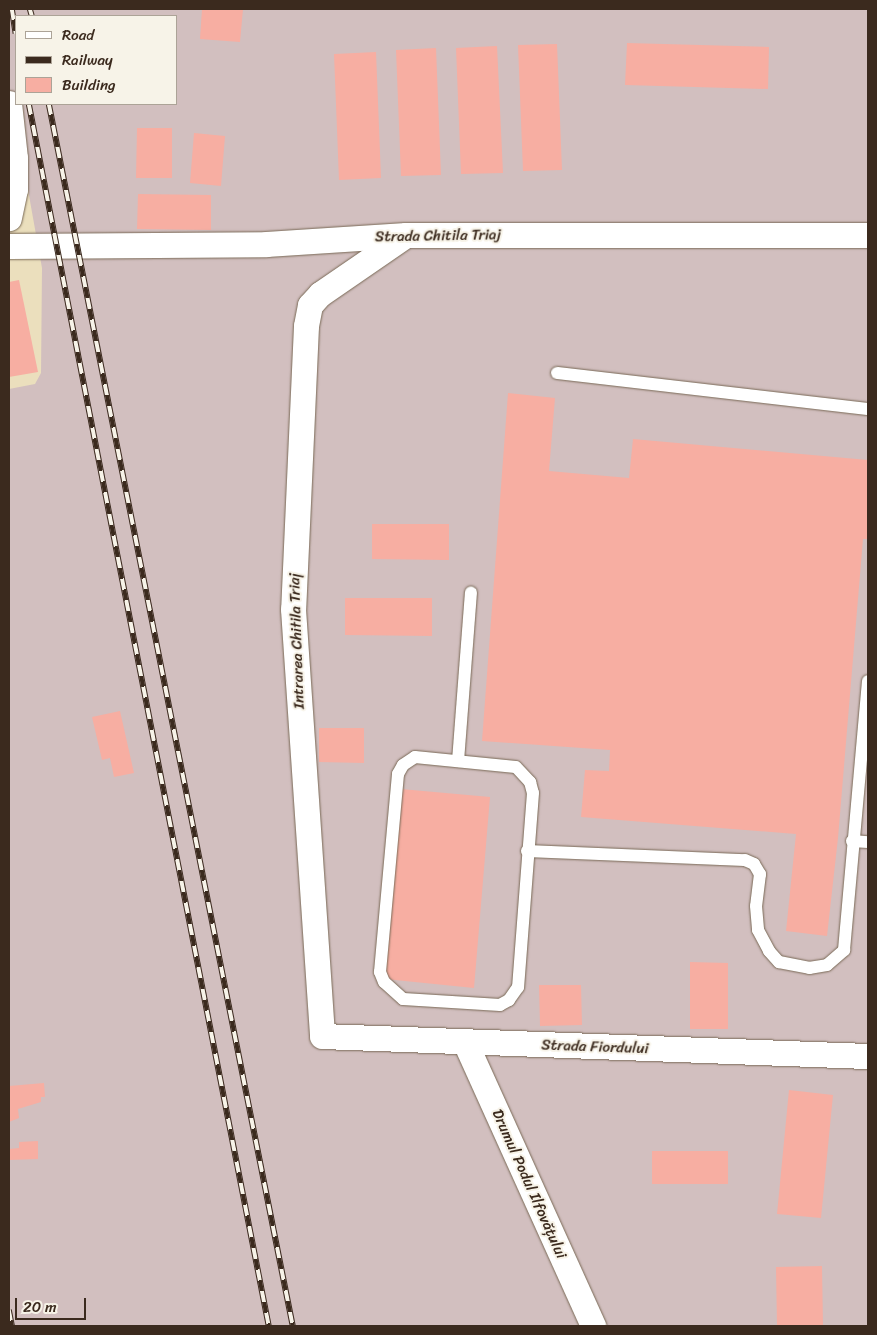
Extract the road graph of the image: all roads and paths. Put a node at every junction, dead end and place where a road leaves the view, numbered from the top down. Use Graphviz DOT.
graph roads {
  1 [pos="9,103"];
  2 [pos="9,218"];
  3 [pos="406,235"];
  4 [pos="868,235"];
  5 [pos="9,246"];
  6 [pos="557,373"];
  7 [pos="868,409"];
  8 [pos="471,592"];
  9 [pos="868,681"];
  10 [pos="458,761"];
  11 [pos="852,841"];
  12 [pos="868,842"];
  13 [pos="527,851"];
  14 [pos="322,1036"];
  15 [pos="466,1042"];
  16 [pos="868,1056"];
  17 [pos="594,1326"];
  1 -- 2 [label="street"];
  3 -- 4 [label="street, Strada Chitila Triaj"];
  3 -- 5 [label="street, Strada Chitila Triaj"];
  3 -- 14 [label="street, Intrarea Chitila Triaj"];
  6 -- 7 [label="lane"];
  8 -- 10 [label="lane"];
  9 -- 11 [label="lane"];
  10 -- 13 [label="lane"];
  10 -- 13 [label="lane"];
  11 -- 12 [label="lane"];
  11 -- 13 [label="lane"];
  14 -- 15 [label="street, Strada Fiordului"];
  15 -- 16 [label="street, Strada Fiordului"];
  15 -- 17 [label="street, Drumul Podul Ilfovățului"];
}
